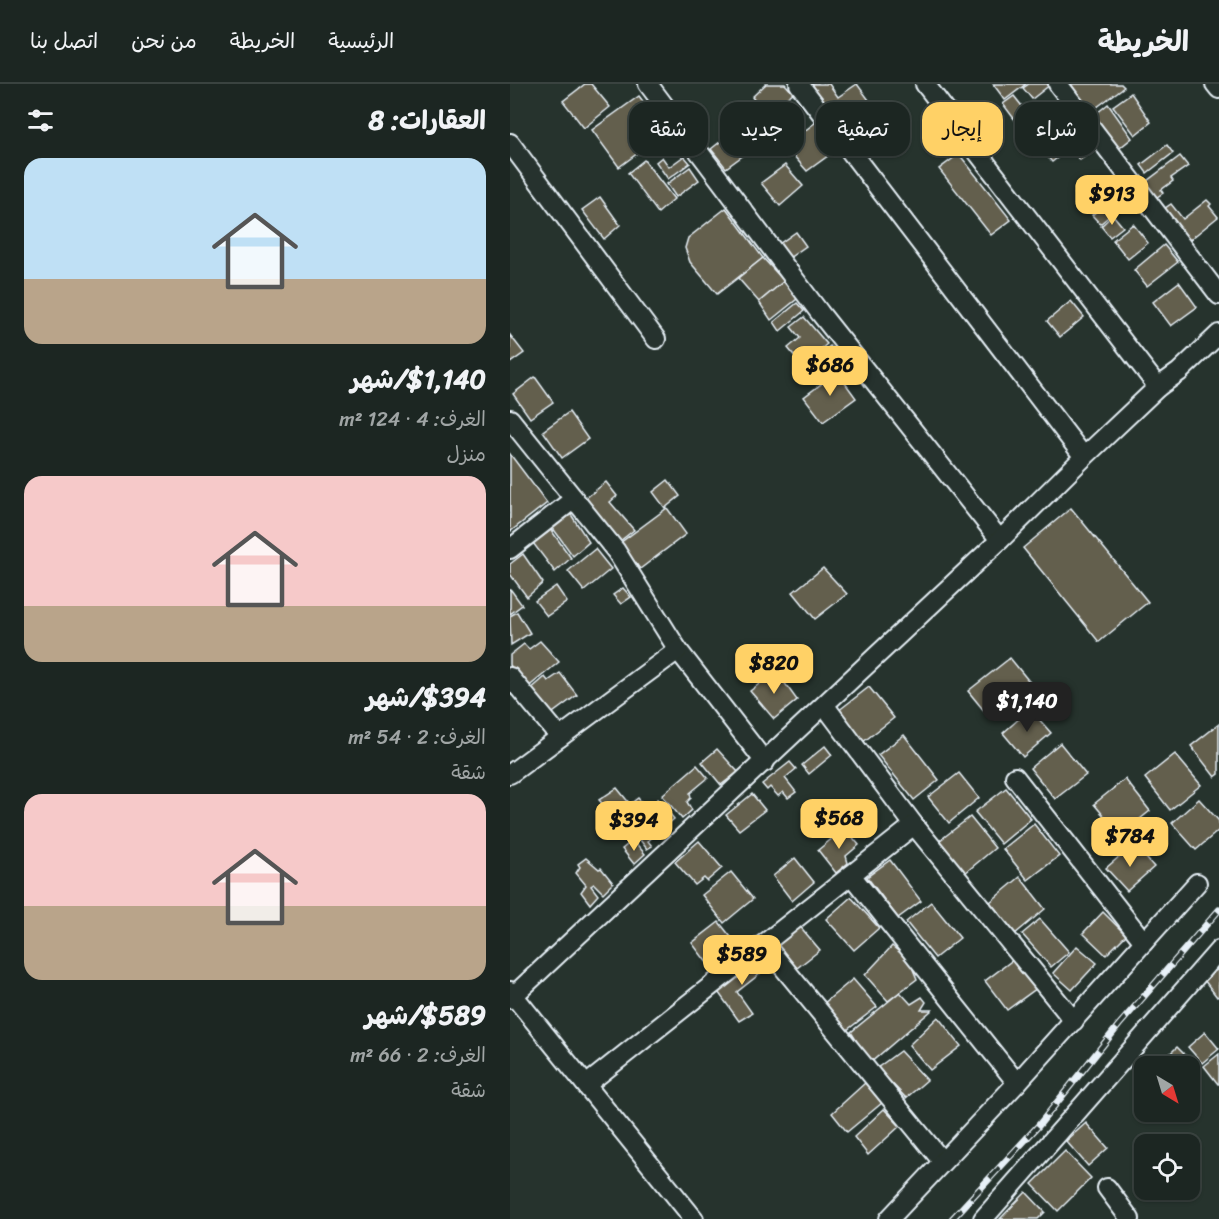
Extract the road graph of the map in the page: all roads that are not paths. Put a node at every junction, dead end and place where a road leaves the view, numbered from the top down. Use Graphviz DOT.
graph roads {
  1 [pos="648,84"];
  2 [pos="799,84"];
  3 [pos="924,84"];
  4 [pos="1058,84"];
  5 [pos="1215,84"];
  6 [pos="1219,89"];
  7 [pos="510,143"];
  8 [pos="1219,295"];
  9 [pos="1219,334"];
  10 [pos="656,339"];
  11 [pos="1158,387"];
  12 [pos="510,419"];
  13 [pos="1084,457"];
  14 [pos="574,499"];
  15 [pos="1000,540"];
  16 [pos="510,549"];
  17 [pos="678,650"];
  18 [pos="510,677"];
  19 [pos="825,706"];
  20 [pos="560,737"];
  21 [pos="765,762"];
  22 [pos="510,774"];
  23 [pos="1015,777"];
  24 [pos="914,825"];
  25 [pos="851,875"];
  26 [pos="1197,883"];
  27 [pos="1144,942"];
  28 [pos="765,945"];
  29 [pos="1219,950"];
  30 [pos="511,995"];
  31 [pos="1074,1021"];
  32 [pos="1017,1083"];
  33 [pos="586,1085"];
  34 [pos="942,1161"];
  35 [pos="1107,1188"];
  36 [pos="694,1219"];
  37 [pos="889,1219"];
  38 [pos="984,1219"];
  39 [pos="1130,1219"];
  1 -- 15 [label="street"];
  2 -- 13 [label="street"];
  3 -- 11 [label="street"];
  4 -- 8 [label="street"];
  5 -- 6 [label="street"];
  7 -- 10 [label="street"];
  9 -- 11 [label="street"];
  11 -- 13 [label="street"];
  12 -- 14 [label="street"];
  13 -- 15 [label="street"];
  14 -- 16 [label="street"];
  14 -- 17 [label="street"];
  15 -- 19 [label="street"];
  17 -- 20 [label="street"];
  17 -- 21 [label="street"];
  18 -- 20 [label="street"];
  19 -- 21 [label="street"];
  19 -- 24 [label="street"];
  20 -- 22 [label="street"];
  21 -- 30 [label="street"];
  23 -- 27 [label="street"];
  24 -- 25 [label="street"];
  24 -- 31 [label="street"];
  25 -- 28 [label="street"];
  25 -- 32 [label="street"];
  26 -- 27 [label="street"];
  27 -- 31 [label="street"];
  28 -- 33 [label="street"];
  28 -- 34 [label="street"];
  29 -- 38 [label="street"];
  30 -- 33 [label="street"];
  31 -- 32 [label="street"];
  32 -- 34 [label="street"];
  33 -- 36 [label="street"];
  34 -- 37 [label="street"];
  35 -- 39 [label="street"];
}
